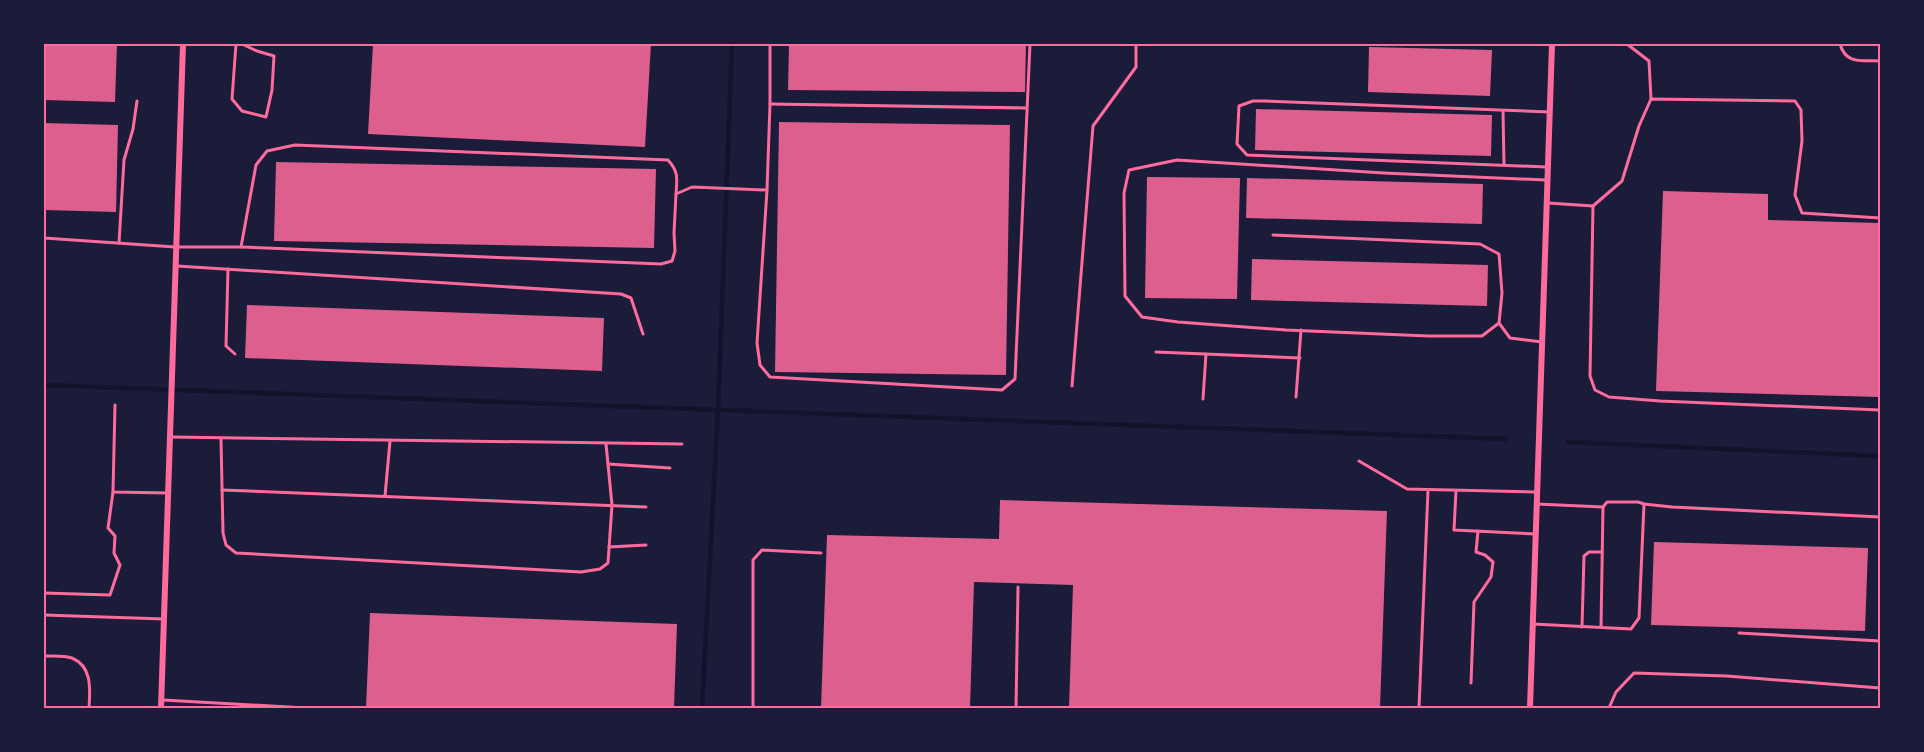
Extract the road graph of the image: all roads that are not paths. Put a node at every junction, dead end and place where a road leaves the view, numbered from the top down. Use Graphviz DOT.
graph roads {
  1 [pos="183,44"];
  2 [pos="236,44"];
  3 [pos="242,44"];
  4 [pos="770,44"];
  5 [pos="1030,44"];
  6 [pos="1136,44"];
  7 [pos="1552,44"];
  8 [pos="1628,44"];
  9 [pos="1840,44"];
  10 [pos="1881,61"];
  11 [pos="1651,99"];
  12 [pos="137,101"];
  13 [pos="770,104"];
  14 [pos="1027,108"];
  15 [pos="1503,111"];
  16 [pos="1550,112"];
  17 [pos="1504,165"];
  18 [pos="1548,167"];
  19 [pos="1548,180"];
  20 [pos="767,190"];
  21 [pos="676,194"];
  22 [pos="1547,203"];
  23 [pos="1593,206"];
  24 [pos="1881,218"];
  25 [pos="1273,235"];
  26 [pos="44,238"];
  27 [pos="119,243"];
  28 [pos="175,247"];
  29 [pos="241,248"];
  30 [pos="175,266"];
  31 [pos="228,269"];
  32 [pos="1499,323"];
  33 [pos="1301,330"];
  34 [pos="643,334"];
  35 [pos="1542,342"];
  36 [pos="1156,352"];
  37 [pos="235,354"];
  38 [pos="1206,354"];
  39 [pos="1300,358"];
  40 [pos="1072,386"];
  41 [pos="1296,397"];
  42 [pos="1203,399"];
  43 [pos="115,405"];
  44 [pos="1881,410"];
  45 [pos="170,437"];
  46 [pos="221,439"];
  47 [pos="390,441"];
  48 [pos="606,444"];
  49 [pos="682,444"];
  50 [pos="1359,461"];
  51 [pos="608,464"];
  52 [pos="670,468"];
  53 [pos="222,490"];
  54 [pos="1428,490"];
  55 [pos="1456,491"];
  56 [pos="113,492"];
  57 [pos="1537,492"];
  58 [pos="168,493"];
  59 [pos="385,496"];
  60 [pos="1537,504"];
  61 [pos="1644,504"];
  62 [pos="612,505"];
  63 [pos="646,507"];
  64 [pos="1603,507"];
  65 [pos="1881,517"];
  66 [pos="1478,531"];
  67 [pos="1536,534"];
  68 [pos="646,545"];
  69 [pos="609,547"];
  70 [pos="1602,552"];
  71 [pos="821,553"];
  72 [pos="1018,587"];
  73 [pos="44,593"];
  74 [pos="44,615"];
  75 [pos="164,619"];
  76 [pos="1533,624"];
  77 [pos="1582,627"];
  78 [pos="1601,627"];
  79 [pos="1739,633"];
  80 [pos="1881,641"];
  81 [pos="44,656"];
  82 [pos="1471,683"];
  83 [pos="1881,688"];
  84 [pos="161,700"];
  85 [pos="89,708"];
  86 [pos="160,708"];
  87 [pos="306,708"];
  88 [pos="753,708"];
  89 [pos="1016,708"];
  90 [pos="1419,708"];
  91 [pos="1530,708"];
  92 [pos="1609,708"];
  1 -- 28 [label="street"];
  2 -- 3 [label="lane"];
  4 -- 13 [label="lane"];
  5 -- 14 [label="lane"];
  6 -- 40 [label="lane"];
  7 -- 16 [label="street"];
  8 -- 11 [label="lane"];
  9 -- 10 [label="lane"];
  11 -- 23 [label="lane"];
  11 -- 24 [label="lane"];
  12 -- 27 [label="lane"];
  13 -- 14 [label="lane"];
  13 -- 20 [label="lane"];
  14 -- 20 [label="lane"];
  15 -- 16 [label="lane"];
  15 -- 17 [label="lane"];
  15 -- 17 [label="lane"];
  16 -- 18 [label="street"];
  17 -- 18 [label="lane"];
  18 -- 19 [label="street"];
  19 -- 22 [label="street"];
  19 -- 33 [label="lane"];
  20 -- 21 [label="lane"];
  21 -- 29 [label="lane"];
  21 -- 29 [label="lane"];
  22 -- 23 [label="lane"];
  22 -- 35 [label="street"];
  23 -- 44 [label="lane"];
  25 -- 32 [label="lane"];
  26 -- 27 [label="lane"];
  27 -- 28 [label="lane"];
  28 -- 29 [label="lane"];
  28 -- 30 [label="street"];
  30 -- 31 [label="lane"];
  30 -- 45 [label="street"];
  31 -- 34 [label="lane"];
  31 -- 37 [label="lane"];
  32 -- 33 [label="lane"];
  32 -- 35 [label="lane"];
  33 -- 39 [label="lane"];
  35 -- 57 [label="street"];
  36 -- 38 [label="lane"];
  38 -- 39 [label="lane"];
  38 -- 42 [label="lane"];
  39 -- 41 [label="lane"];
  43 -- 56 [label="lane"];
  45 -- 46 [label="lane"];
  45 -- 58 [label="street"];
  46 -- 47 [label="lane"];
  46 -- 53 [label="lane"];
  47 -- 48 [label="lane"];
  47 -- 59 [label="lane"];
  48 -- 49 [label="lane"];
  48 -- 51 [label="lane"];
  50 -- 54 [label="lane"];
  51 -- 52 [label="lane"];
  51 -- 62 [label="lane"];
  53 -- 59 [label="lane"];
  53 -- 69 [label="lane"];
  54 -- 55 [label="lane"];
  54 -- 90 [label="lane"];
  55 -- 57 [label="lane"];
  55 -- 66 [label="lane"];
  56 -- 58 [label="lane"];
  56 -- 73 [label="lane"];
  57 -- 60 [label="street"];
  58 -- 75 [label="street"];
  59 -- 62 [label="lane"];
  60 -- 64 [label="lane"];
  60 -- 67 [label="street"];
  61 -- 64 [label="lane"];
  61 -- 65 [label="lane"];
  61 -- 78 [label="lane"];
  62 -- 63 [label="lane"];
  62 -- 69 [label="lane"];
  64 -- 70 [label="lane"];
  66 -- 67 [label="lane"];
  66 -- 82 [label="lane"];
  67 -- 76 [label="street"];
  68 -- 69 [label="lane"];
  70 -- 77 [label="lane"];
  70 -- 78 [label="lane"];
  71 -- 88 [label="lane"];
  72 -- 89 [label="lane"];
  74 -- 75 [label="lane"];
  75 -- 84 [label="street"];
  76 -- 77 [label="lane"];
  76 -- 91 [label="street"];
  77 -- 78 [label="lane"];
  79 -- 80 [label="lane"];
  81 -- 85 [label="lane"];
  83 -- 92 [label="lane"];
  84 -- 86 [label="street"];
  84 -- 87 [label="lane"];
}
